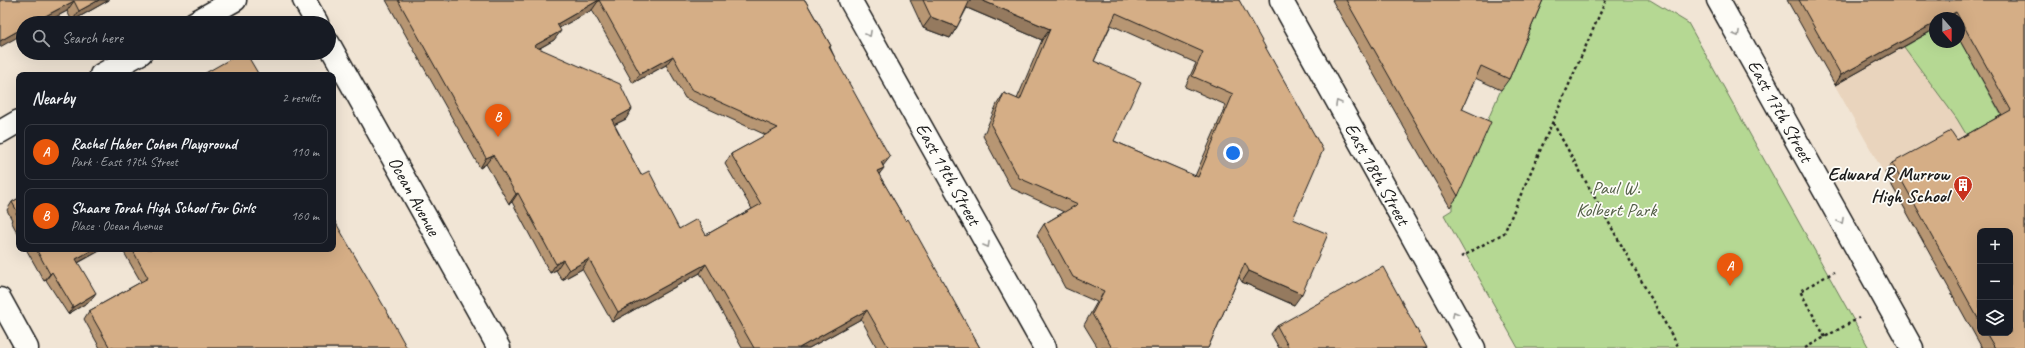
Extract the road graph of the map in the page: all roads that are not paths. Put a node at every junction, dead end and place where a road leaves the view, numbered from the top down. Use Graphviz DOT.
graph roads {
  1 [pos="235,0"];
  2 [pos="304,0"];
  3 [pos="850,0"];
  4 [pos="1281,0"];
  5 [pos="1718,0"];
  6 [pos="206,16"];
  7 [pos="313,16"];
  8 [pos="336,57"];
  9 [pos="128,60"];
  10 [pos="106,72"];
  11 [pos="16,123"];
  12 [pos="0,132"];
  13 [pos="0,299"];
  14 [pos="27,348"];
  15 [pos="499,348"];
  16 [pos="1045,348"];
  17 [pos="1474,348"];
  18 [pos="1912,348"];
  1 -- 6 [label="street"];
  2 -- 7 [label="street"];
  3 -- 16 [label="street, East 19th Street, one-way"];
  17 -- 4 [label="street, East 18th Street, one-way"];
  5 -- 18 [label="street, East 17th Street, one-way"];
  8 -- 15 [label="street, Ocean Avenue"];
  9 -- 10 [label="street"];
  11 -- 12 [label="street"];
  13 -- 14 [label="street"];
}
